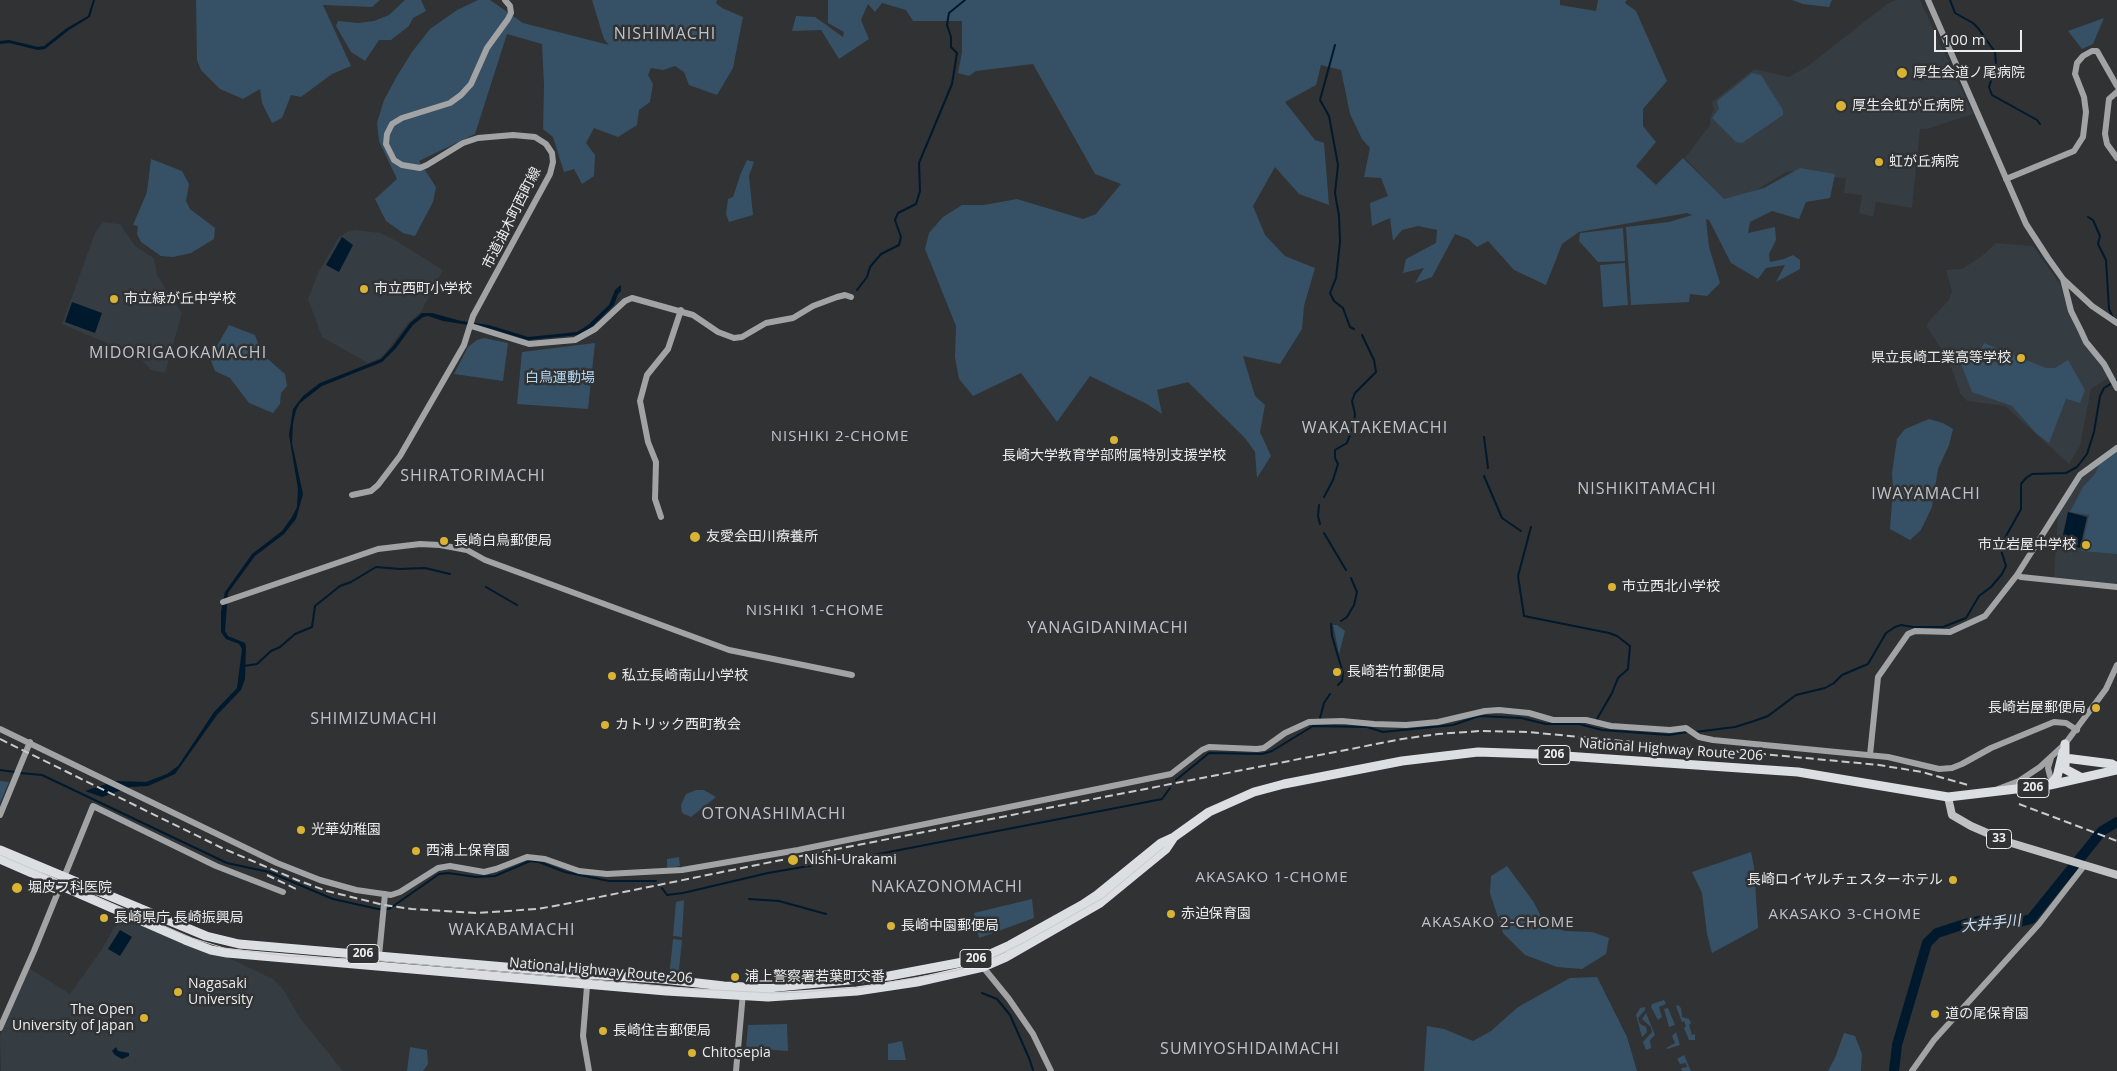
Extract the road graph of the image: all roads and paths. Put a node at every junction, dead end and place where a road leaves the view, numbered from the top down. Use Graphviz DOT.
graph roads {
  1 [pos="505,0"];
  2 [pos="1928,0"];
  3 [pos="2117,86"];
  4 [pos="2117,92"];
  5 [pos="2117,158"];
  6 [pos="2006,179"];
  7 [pos="2064,278"];
  8 [pos="851,297"];
  9 [pos="681,310"];
  10 [pos="2114,321"];
  11 [pos="471,326"];
  12 [pos="2117,388"];
  13 [pos="2117,448"];
  14 [pos="352,495"];
  15 [pos="661,517"];
  16 [pos="2017,575"];
  17 [pos="2117,587"];
  18 [pos="223,602"];
  19 [pos="2117,665"];
  20 [pos="852,675"];
  21 [pos="0,729"];
  22 [pos="2077,730"];
  23 [pos="30,742"];
  24 [pos="2065,744"];
  25 [pos="1870,755"];
  26 [pos="2051,758"];
  27 [pos="2064,758"];
  28 [pos="2117,769"];
  29 [pos="2082,778"];
  30 [pos="2055,783"];
  31 [pos="1965,794"];
  32 [pos="1948,797"];
  33 [pos="0,815"];
  34 [pos="1174,837"];
  35 [pos="0,850"];
  36 [pos="0,859"];
  37 [pos="2084,866"];
  38 [pos="2117,875"];
  39 [pos="62,881"];
  40 [pos="284,892"];
  41 [pos="385,894"];
  42 [pos="379,956"];
  43 [pos="983,967"];
  44 [pos="588,979"];
  45 [pos="744,992"];
  46 [pos="0,1028"];
  47 [pos="589,1071"];
  48 [pos="736,1071"];
  49 [pos="1051,1071"];
  50 [pos="1912,1071"];
  1 -- 11 [label="street, 市道油木町西町線"];
  2 -- 6 [label="street"];
  3 -- 6 [label="street"];
  4 -- 5 [label="street"];
  6 -- 7 [label="street"];
  7 -- 10 [label="street"];
  7 -- 12 [label="street"];
  8 -- 9 [label="street"];
  9 -- 11 [label="street"];
  9 -- 15 [label="street"];
  11 -- 14 [label="street, 市道油木町西町線"];
  13 -- 16 [label="street"];
  16 -- 17 [label="street"];
  16 -- 25 [label="street"];
  18 -- 20 [label="street"];
  19 -- 22 [label="street"];
  21 -- 23 [label="street"];
  22 -- 24 [label="street"];
  22 -- 25 [label="street"];
  23 -- 33 [label="street"];
  23 -- 41 [label="street"];
  24 -- 26 [label="street"];
  24 -- 27 [label="highway"];
  24 -- 30 [label="highway"];
  25 -- 41 [label="street"];
  26 -- 30 [label="street"];
  26 -- 31 [label="street"];
  27 -- 28 [label="highway"];
  27 -- 29 [label="highway"];
  28 -- 29 [label="highway, National Highway Route 206 / 206"];
  29 -- 30 [label="highway, National Highway Route 206 / 206"];
  30 -- 31 [label="highway, National Highway Route 206 / 206"];
  31 -- 32 [label="highway, National Highway Route 206 / 206"];
  32 -- 34 [label="highway, National Highway Route 206 / 206"];
  32 -- 37 [label="main road, 33"];
  34 -- 43 [label="highway, National Highway Route 206 / 206"];
  34 -- 45 [label="highway, National Highway Route 206 / 206"];
  35 -- 39 [label="highway, National Highway Route 206 / 206"];
  36 -- 39 [label="highway, National Highway Route 206 / 206"];
  37 -- 38 [label="main road, 33"];
  37 -- 50 [label="street"];
  39 -- 40 [label="street"];
  39 -- 42 [label="highway, National Highway Route 206 / 206"];
  39 -- 44 [label="highway, National Highway Route 206 / 206"];
  39 -- 46 [label="street"];
  41 -- 42 [label="street"];
  42 -- 44 [label="highway, National Highway Route 206 / 206"];
  43 -- 45 [label="highway, National Highway Route 206 / 206"];
  43 -- 49 [label="street"];
  44 -- 45 [label="highway, National Highway Route 206 / 206"];
  44 -- 47 [label="street"];
  45 -- 48 [label="street"];
}
